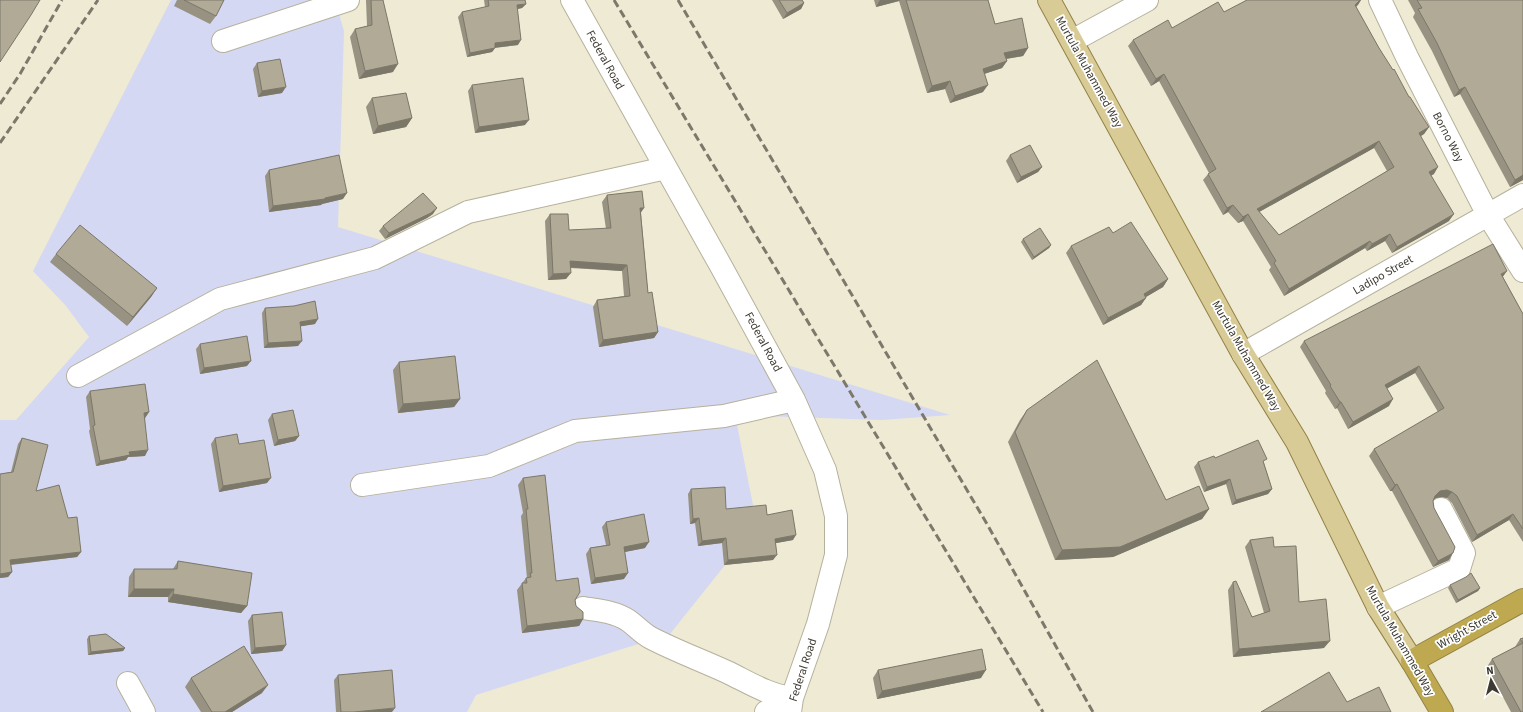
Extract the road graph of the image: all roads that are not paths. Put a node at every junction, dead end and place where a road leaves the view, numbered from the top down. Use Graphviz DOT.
graph roads {
  1 [pos="348,0"];
  2 [pos="572,0"];
  3 [pos="1049,0"];
  4 [pos="1147,0"];
  5 [pos="1380,0"];
  6 [pos="223,41"];
  7 [pos="1072,41"];
  8 [pos="666,168"];
  9 [pos="1523,195"];
  10 [pos="1488,215"];
  11 [pos="1523,271"];
  12 [pos="1243,354"];
  13 [pos="78,376"];
  14 [pos="794,400"];
  15 [pos="362,485"];
  16 [pos="1441,509"];
  17 [pos="1523,600"];
  18 [pos="1378,607"];
  19 [pos="583,608"];
  20 [pos="1412,661"];
  21 [pos="128,683"];
  22 [pos="791,705"];
  23 [pos="144,712"];
  24 [pos="766,712"];
  25 [pos="1442,712"];
  1 -- 6 [label="street"];
  2 -- 8 [label="street, Federal Road"];
  3 -- 7 [label="main road, Murtula Muhammed Way"];
  4 -- 7 [label="street"];
  5 -- 10 [label="street, Borno Way"];
  7 -- 12 [label="main road, Murtula Muhammed Way"];
  8 -- 13 [label="street"];
  8 -- 14 [label="street, Federal Road"];
  9 -- 10 [label="street, Ladipo Street"];
  10 -- 11 [label="street, Borno Way"];
  10 -- 12 [label="street, Ladipo Street"];
  12 -- 18 [label="main road, Murtula Muhammed Way"];
  14 -- 15 [label="street"];
  14 -- 22 [label="street, Federal Road"];
  16 -- 18 [label="street"];
  17 -- 20 [label="highway, Wright Street"];
  18 -- 20 [label="main road, Murtula Muhammed Way"];
  19 -- 22 [label="street"];
  20 -- 25 [label="highway, Murtula Muhammed Way"];
  21 -- 23 [label="street"];
  22 -- 24 [label="street"];
}
